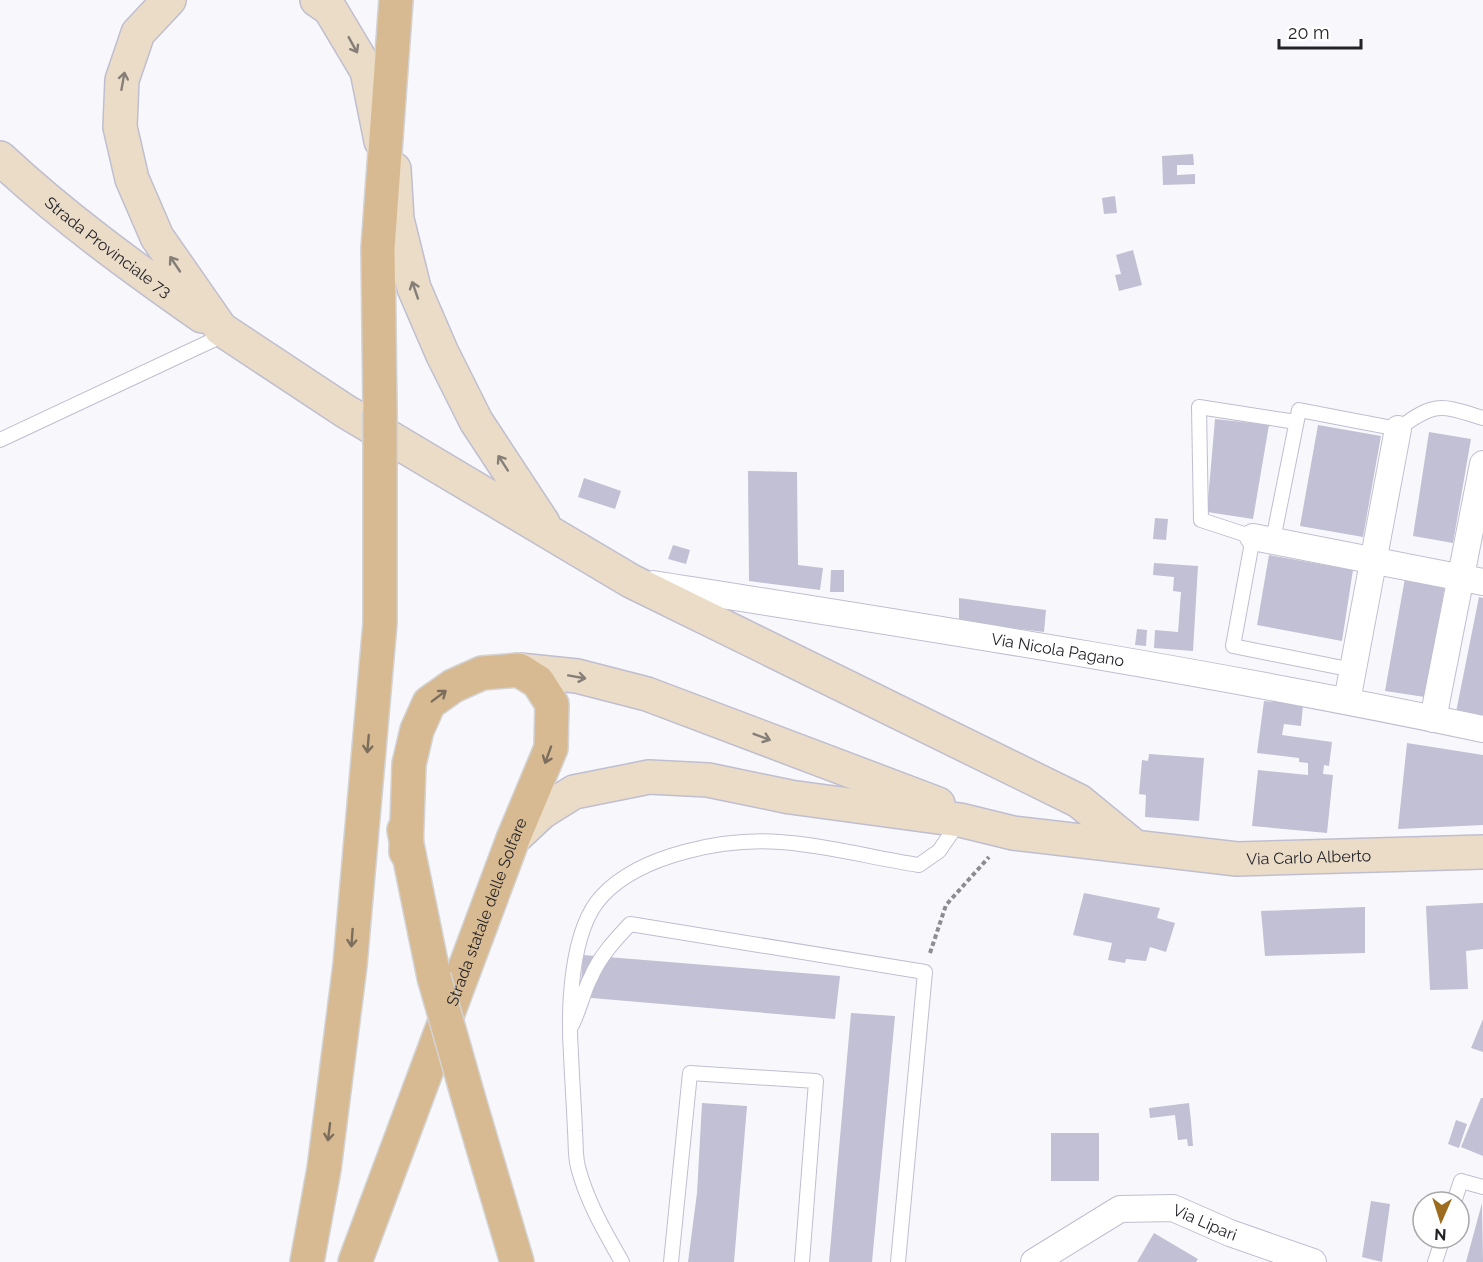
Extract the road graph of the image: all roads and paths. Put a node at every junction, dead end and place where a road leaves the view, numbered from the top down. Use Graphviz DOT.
graph roads {
  1 [pos="169,0"];
  2 [pos="316,0"];
  3 [pos="396,0"];
  4 [pos="389,88"];
  5 [pos="0,158"];
  6 [pos="384,159"];
  7 [pos="224,331"];
  8 [pos="1483,418"];
  9 [pos="1296,422"];
  10 [pos="1398,429"];
  11 [pos="0,440"];
  12 [pos="1483,464"];
  13 [pos="548,529"];
  14 [pos="1263,538"];
  15 [pos="1373,560"];
  16 [pos="1472,580"];
  17 [pos="631,581"];
  18 [pos="380,623"];
  19 [pos="519,670"];
  20 [pos="1353,670"];
  21 [pos="1347,701"];
  22 [pos="1433,718"];
  23 [pos="1483,729"];
  24 [pos="960,820"];
  25 [pos="1013,833"];
  26 [pos="513,839"];
  27 [pos="1135,847"];
  28 [pos="406,852"];
  29 [pos="1483,852"];
  30 [pos="925,972"];
  31 [pos="570,1033"];
  32 [pos="1483,1187"];
  33 [pos="1458,1190"];
  34 [pos="307,1262"];
  35 [pos="355,1262"];
  36 [pos="517,1262"];
  37 [pos="622,1262"];
  38 [pos="671,1262"];
  39 [pos="802,1262"];
  40 [pos="898,1262"];
  41 [pos="1034,1262"];
  42 [pos="1314,1262"];
  7 -- 1 [label="main road, one-way"];
  2 -- 6 [label="main road, one-way"];
  3 -- 4 [label="main road"];
  4 -- 6 [label="main road"];
  13 -- 4 [label="main road, one-way"];
  5 -- 7 [label="main road, Strada Provinciale 73"];
  6 -- 18 [label="main road, bridge"];
  7 -- 11 [label="lane"];
  7 -- 13 [label="main road, Strada Provinciale 73"];
  8 -- 10 [label="lane"];
  9 -- 10 [label="lane"];
  9 -- 14 [label="lane"];
  9 -- 14 [label="lane"];
  10 -- 15 [label="street"];
  12 -- 16 [label="street"];
  13 -- 17 [label="main road, Strada Provinciale 73"];
  14 -- 15 [label="street"];
  14 -- 20 [label="lane"];
  15 -- 16 [label="street"];
  15 -- 20 [label="street"];
  16 -- 22 [label="street"];
  17 -- 21 [label="street, Via Nicola Pagano"];
  17 -- 27 [label="main road, Strada Provinciale 73"];
  18 -- 28 [label="main road"];
  18 -- 34 [label="main road, one-way"];
  19 -- 25 [label="main road, one-way"];
  19 -- 26 [label="main road, one-way"];
  28 -- 19 [label="main road, one-way"];
  20 -- 21 [label="street"];
  21 -- 22 [label="street, Via Nicola Pagano"];
  22 -- 23 [label="street, Via Nicola Pagano"];
  24 -- 25 [label="main road, Strada statale delle Solfare"];
  24 -- 26 [label="main road, Strada statale delle Solfare"];
  24 -- 31 [label="lane"];
  25 -- 27 [label="main road, Via Carlo Alberto"];
  25 -- 30 [label="path"];
  26 -- 35 [label="main road, Strada statale delle Solfare"];
  27 -- 29 [label="main road, Via Carlo Alberto"];
  28 -- 36 [label="main road, bridge"];
  30 -- 31 [label="lane"];
  30 -- 40 [label="lane"];
  31 -- 37 [label="lane"];
  32 -- 33 [label="lane"];
  38 -- 39 [label="lane"];
  41 -- 42 [label="street, Via Lipari"];
}
